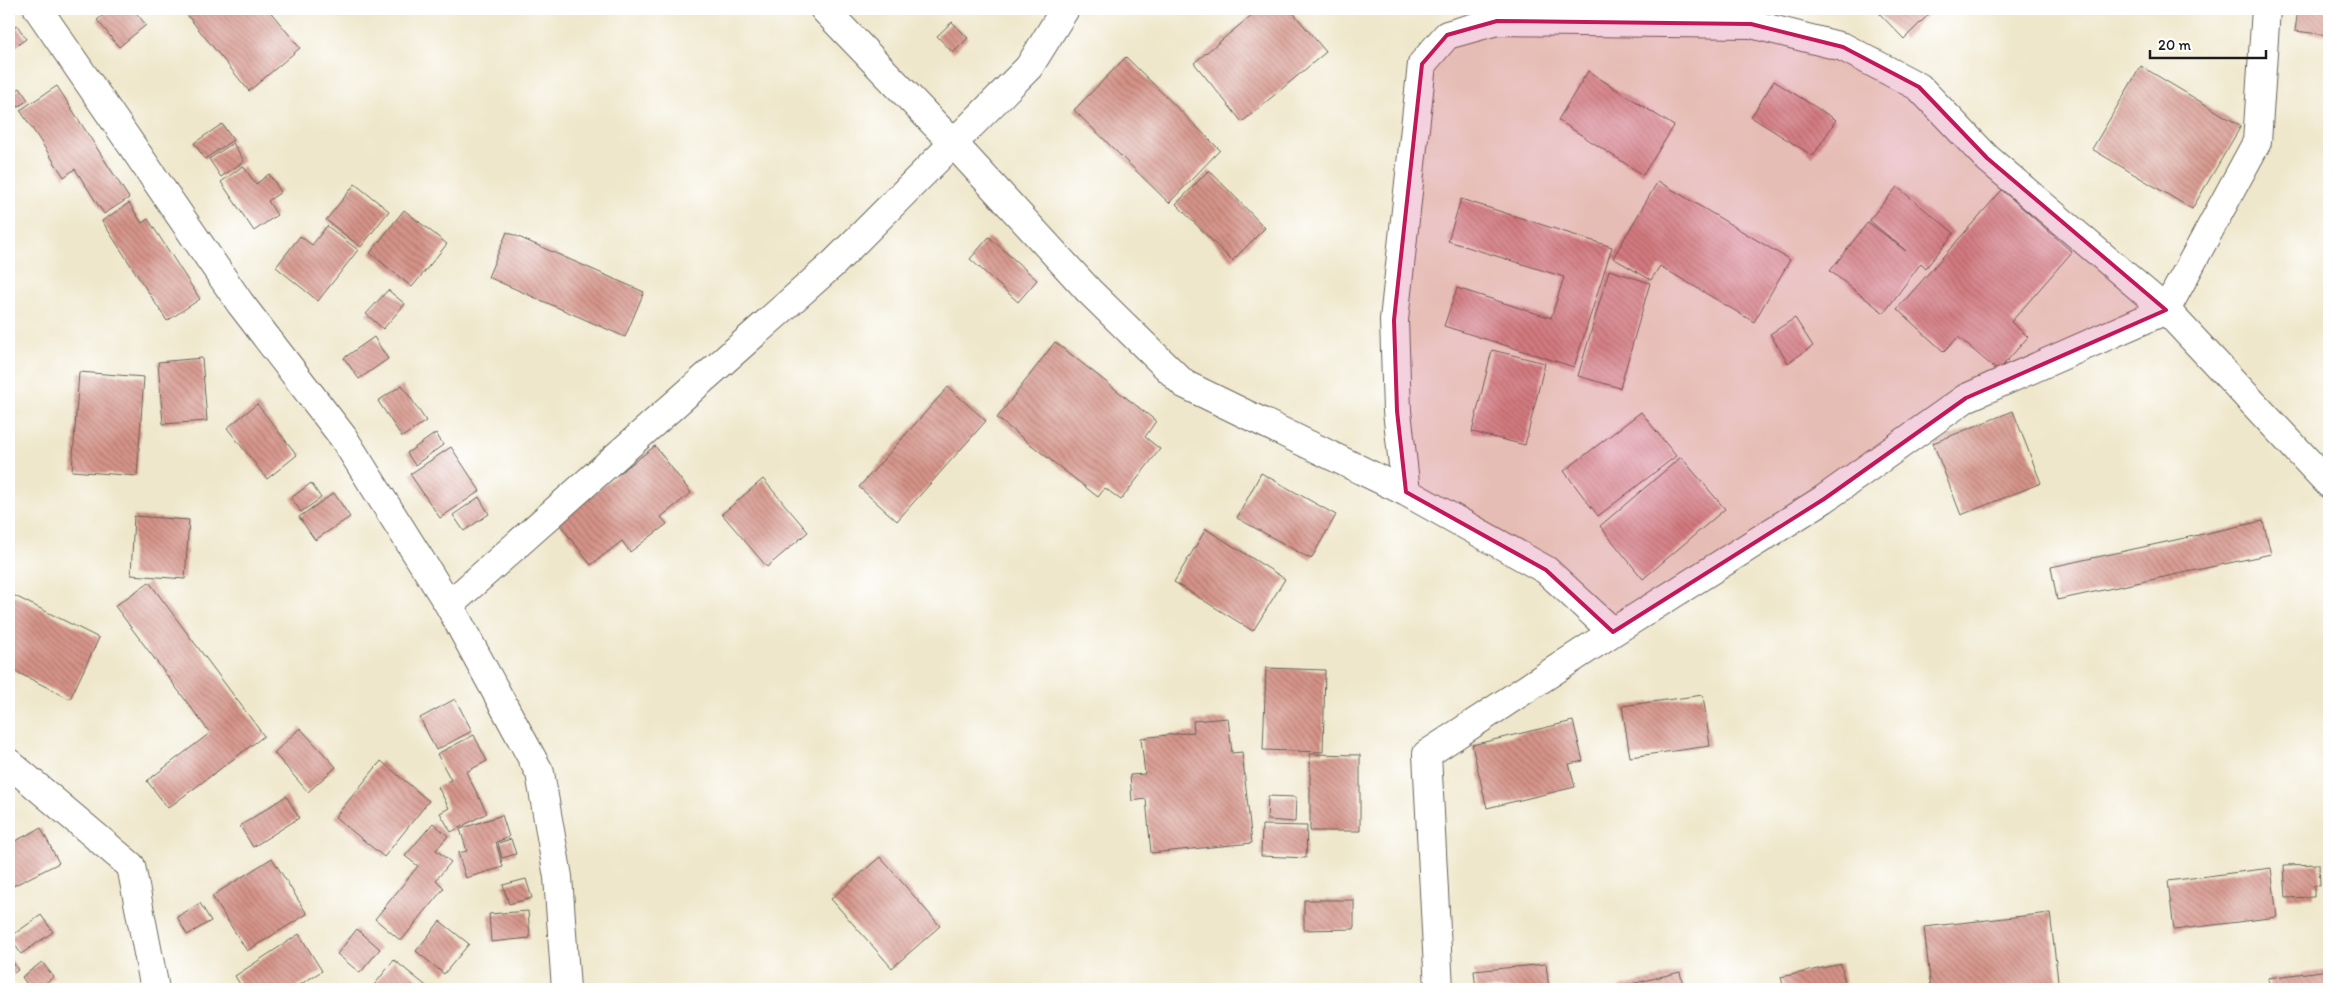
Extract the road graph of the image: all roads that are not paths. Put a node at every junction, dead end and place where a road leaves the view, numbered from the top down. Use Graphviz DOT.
graph roads {
  1 [pos="38,9"];
  2 [pos="824,9"];
  3 [pos="1065,9"];
  4 [pos="2266,9"];
  5 [pos="953,143"];
  6 [pos="2166,310"];
  7 [pos="2329,484"];
  8 [pos="1406,492"];
  9 [pos="449,605"];
  10 [pos="1613,632"];
  11 [pos="9,763"];
  12 [pos="155,989"];
  13 [pos="566,989"];
  14 [pos="1439,989"];
  1 -- 9 [label="street"];
  2 -- 5 [label="street"];
  3 -- 5 [label="street"];
  4 -- 6 [label="street"];
  5 -- 8 [label="street"];
  5 -- 9 [label="street"];
  6 -- 7 [label="street"];
  6 -- 8 [label="street"];
  6 -- 10 [label="street"];
  8 -- 10 [label="street"];
  9 -- 13 [label="street"];
  10 -- 14 [label="street"];
  11 -- 12 [label="street"];
}
